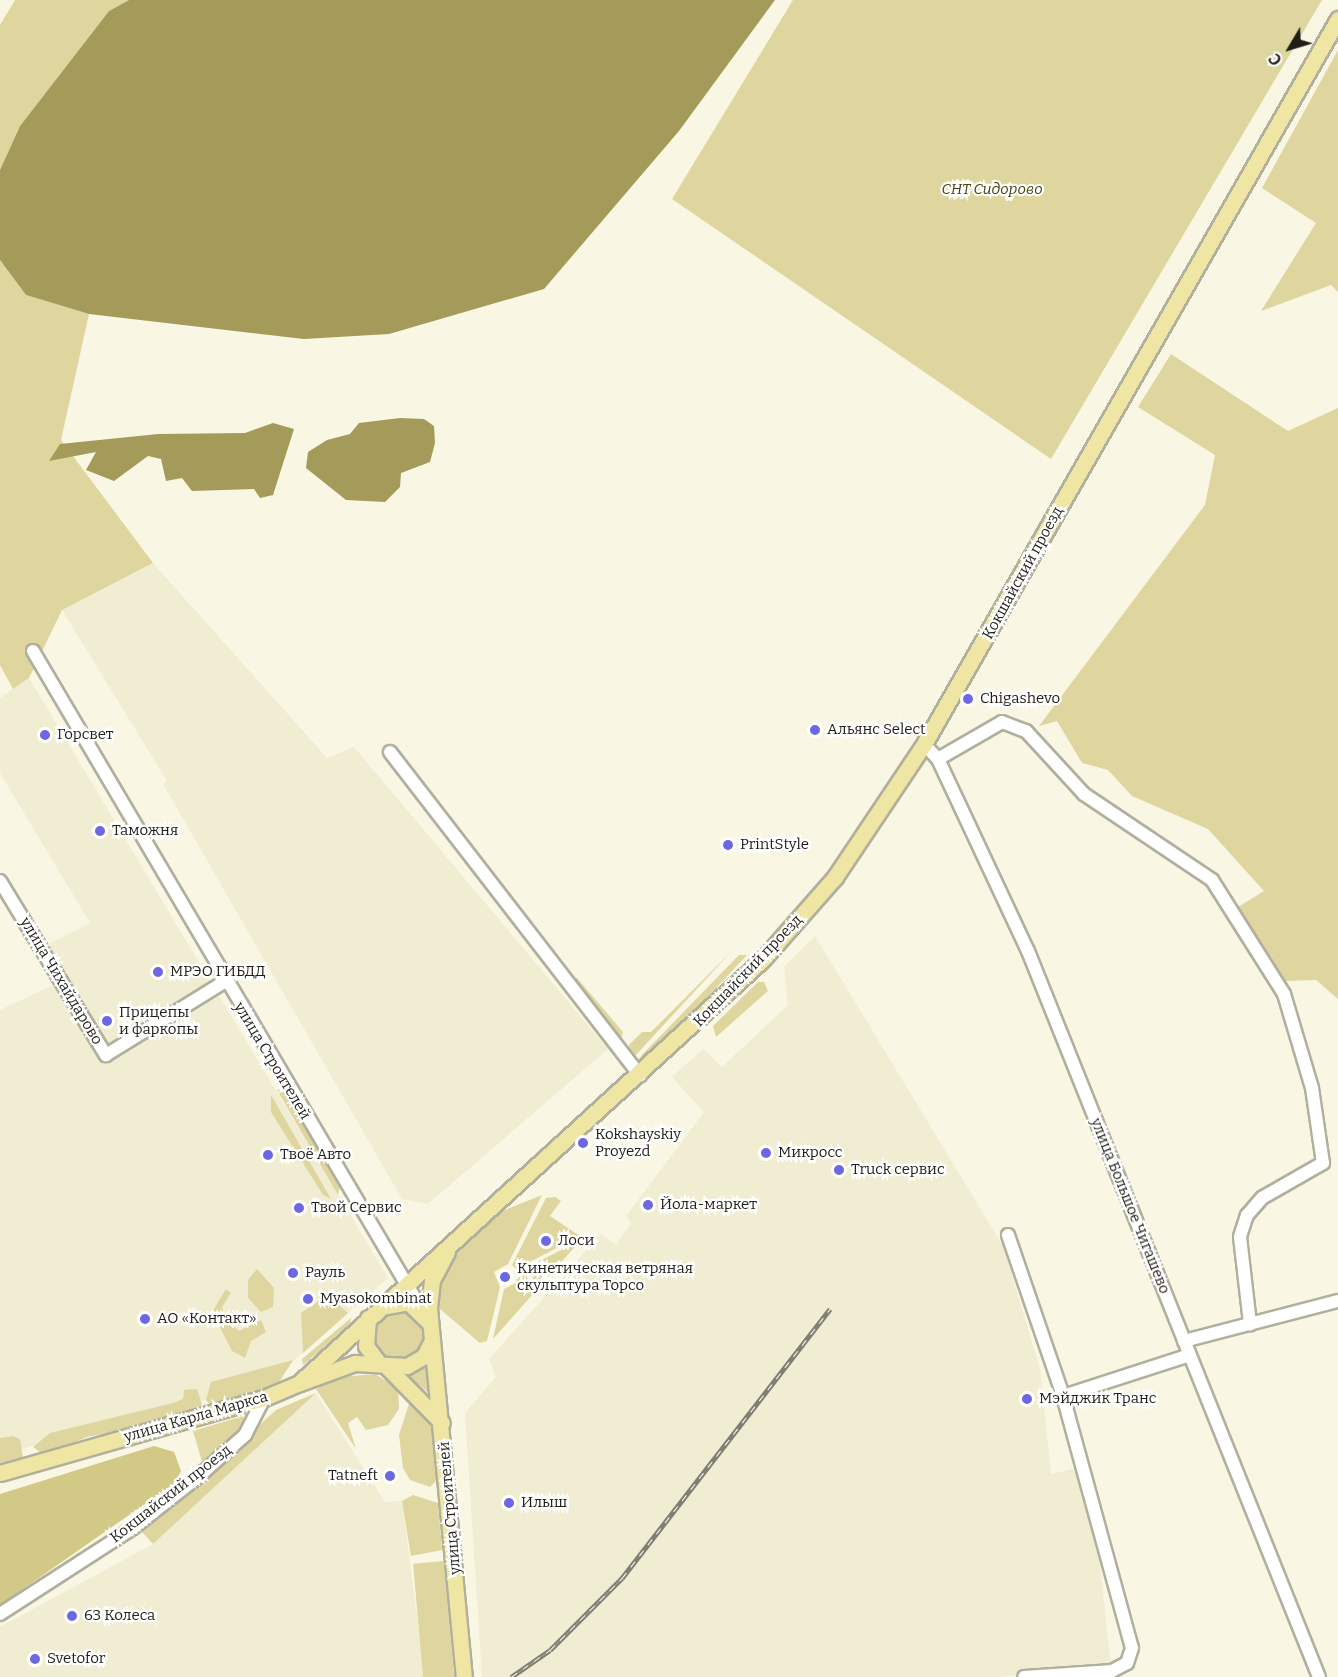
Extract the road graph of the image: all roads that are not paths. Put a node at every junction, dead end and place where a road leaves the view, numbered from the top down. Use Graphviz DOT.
graph roads {
  1 [pos="1338,19"];
  2 [pos="33,651"];
  3 [pos="924,744"];
  4 [pos="390,752"];
  5 [pos="938,759"];
  6 [pos="0,881"];
  7 [pos="224,982"];
  8 [pos="640,1076"];
  9 [pos="458,1234"];
  10 [pos="1008,1234"];
  11 [pos="405,1282"];
  12 [pos="1338,1301"];
  13 [pos="373,1313"];
  14 [pos="427,1318"];
  15 [pos="1250,1324"];
  16 [pos="432,1340"];
  17 [pos="1184,1341"];
  18 [pos="1190,1354"];
  19 [pos="382,1364"];
  20 [pos="299,1383"];
  21 [pos="1063,1396"];
  22 [pos="264,1398"];
  23 [pos="442,1424"];
  24 [pos="0,1473"];
  25 [pos="0,1614"];
  26 [pos="464,1677"];
  27 [pos="1024,1677"];
  28 [pos="1319,1677"];
  1 -- 3 [label="main road, Кокшайский проезд"];
  2 -- 7 [label="street, улица Строителей"];
  3 -- 5 [label="street, улица Большое Чигашево"];
  3 -- 8 [label="main road, Кокшайский проезд"];
  4 -- 8 [label="street"];
  5 -- 15 [label="street"];
  5 -- 17 [label="street, улица Большое Чигашево"];
  6 -- 7 [label="street, улица Чихайдарово"];
  7 -- 11 [label="street, улица Строителей"];
  8 -- 9 [label="main road, Кокшайский проезд"];
  9 -- 11 [label="main road, Кокшайский проезд"];
  9 -- 14 [label="main road"];
  10 -- 21 [label="street"];
  11 -- 13 [label="main road, улица Карла Маркса"];
  11 -- 14 [label="street, улица Строителей"];
  12 -- 15 [label="street"];
  13 -- 14 [label="main road"];
  13 -- 19 [label="main road"];
  13 -- 20 [label="main road, улица Карла Маркса"];
  14 -- 16 [label="main road"];
  15 -- 17 [label="street"];
  16 -- 19 [label="main road"];
  16 -- 23 [label="main road, улица Строителей"];
  17 -- 18 [label="street, улица Большое Чигашево"];
  18 -- 21 [label="street"];
  18 -- 28 [label="street, улица Большое Чигашево"];
  19 -- 20 [label="main road"];
  19 -- 23 [label="main road"];
  20 -- 22 [label="main road, улица Карла Маркса"];
  21 -- 27 [label="street"];
  22 -- 24 [label="main road, улица Карла Маркса"];
  22 -- 25 [label="street, Кокшайский проезд"];
  23 -- 26 [label="main road, улица Строителей"];
}
